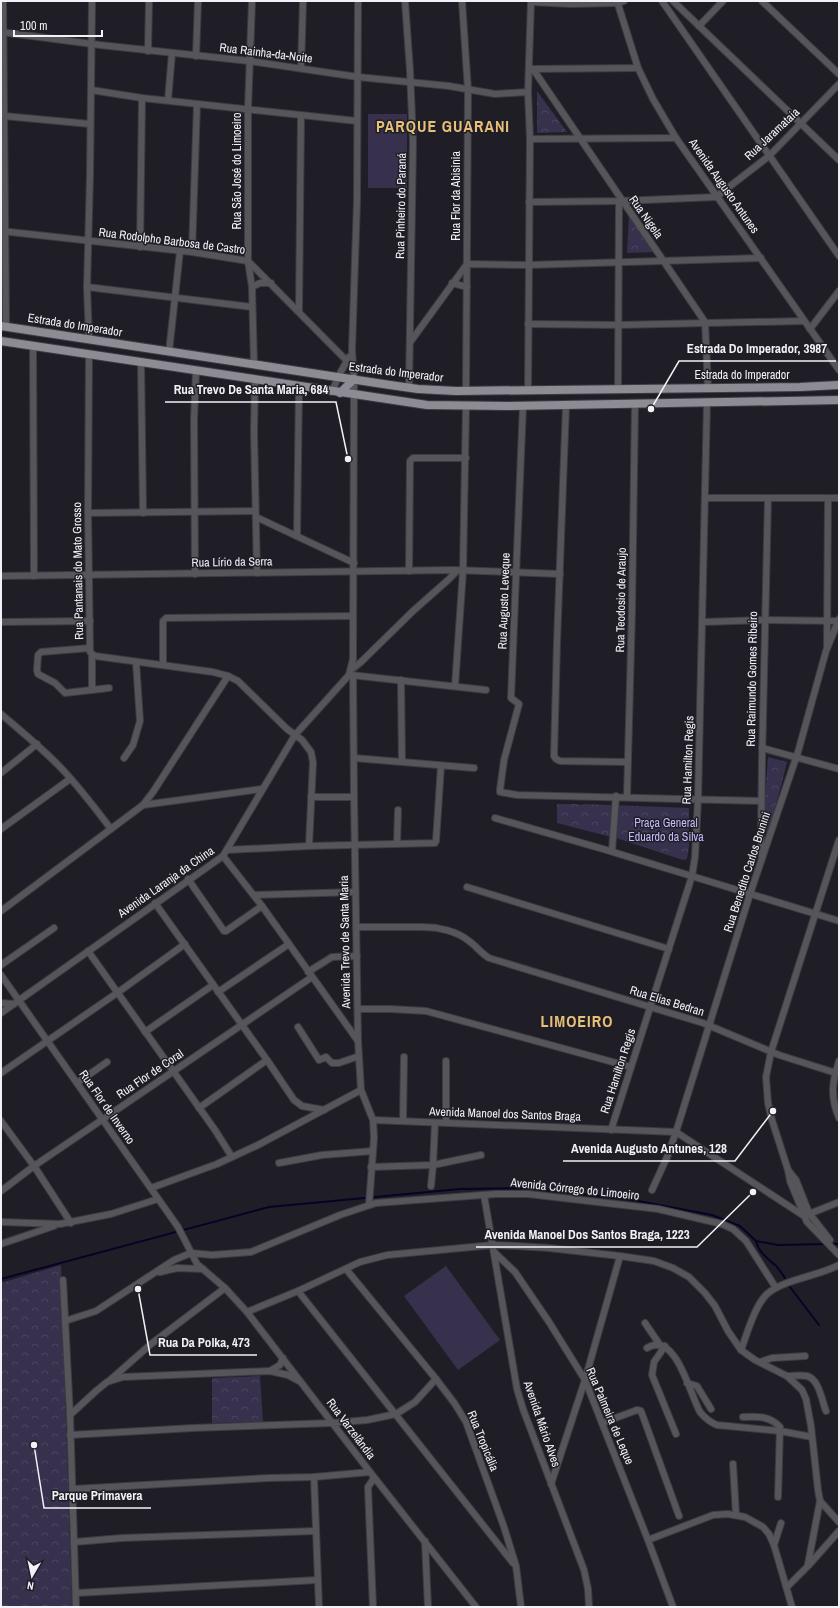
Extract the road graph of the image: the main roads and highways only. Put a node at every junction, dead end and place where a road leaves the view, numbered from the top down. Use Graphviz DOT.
graph roads {
  1 [pos="3,326"];
  2 [pos="1,340"];
  3 [pos="354,379"];
  4 [pos="839,385"];
  5 [pos="336,392"];
  6 [pos="839,400"];
  1 -- 3 [label="main road, Estrada do Imperador"];
  2 -- 5 [label="main road"];
  3 -- 4 [label="main road, Estrada do Imperador"];
  3 -- 5 [label="main road"];
  5 -- 6 [label="main road"];
}
